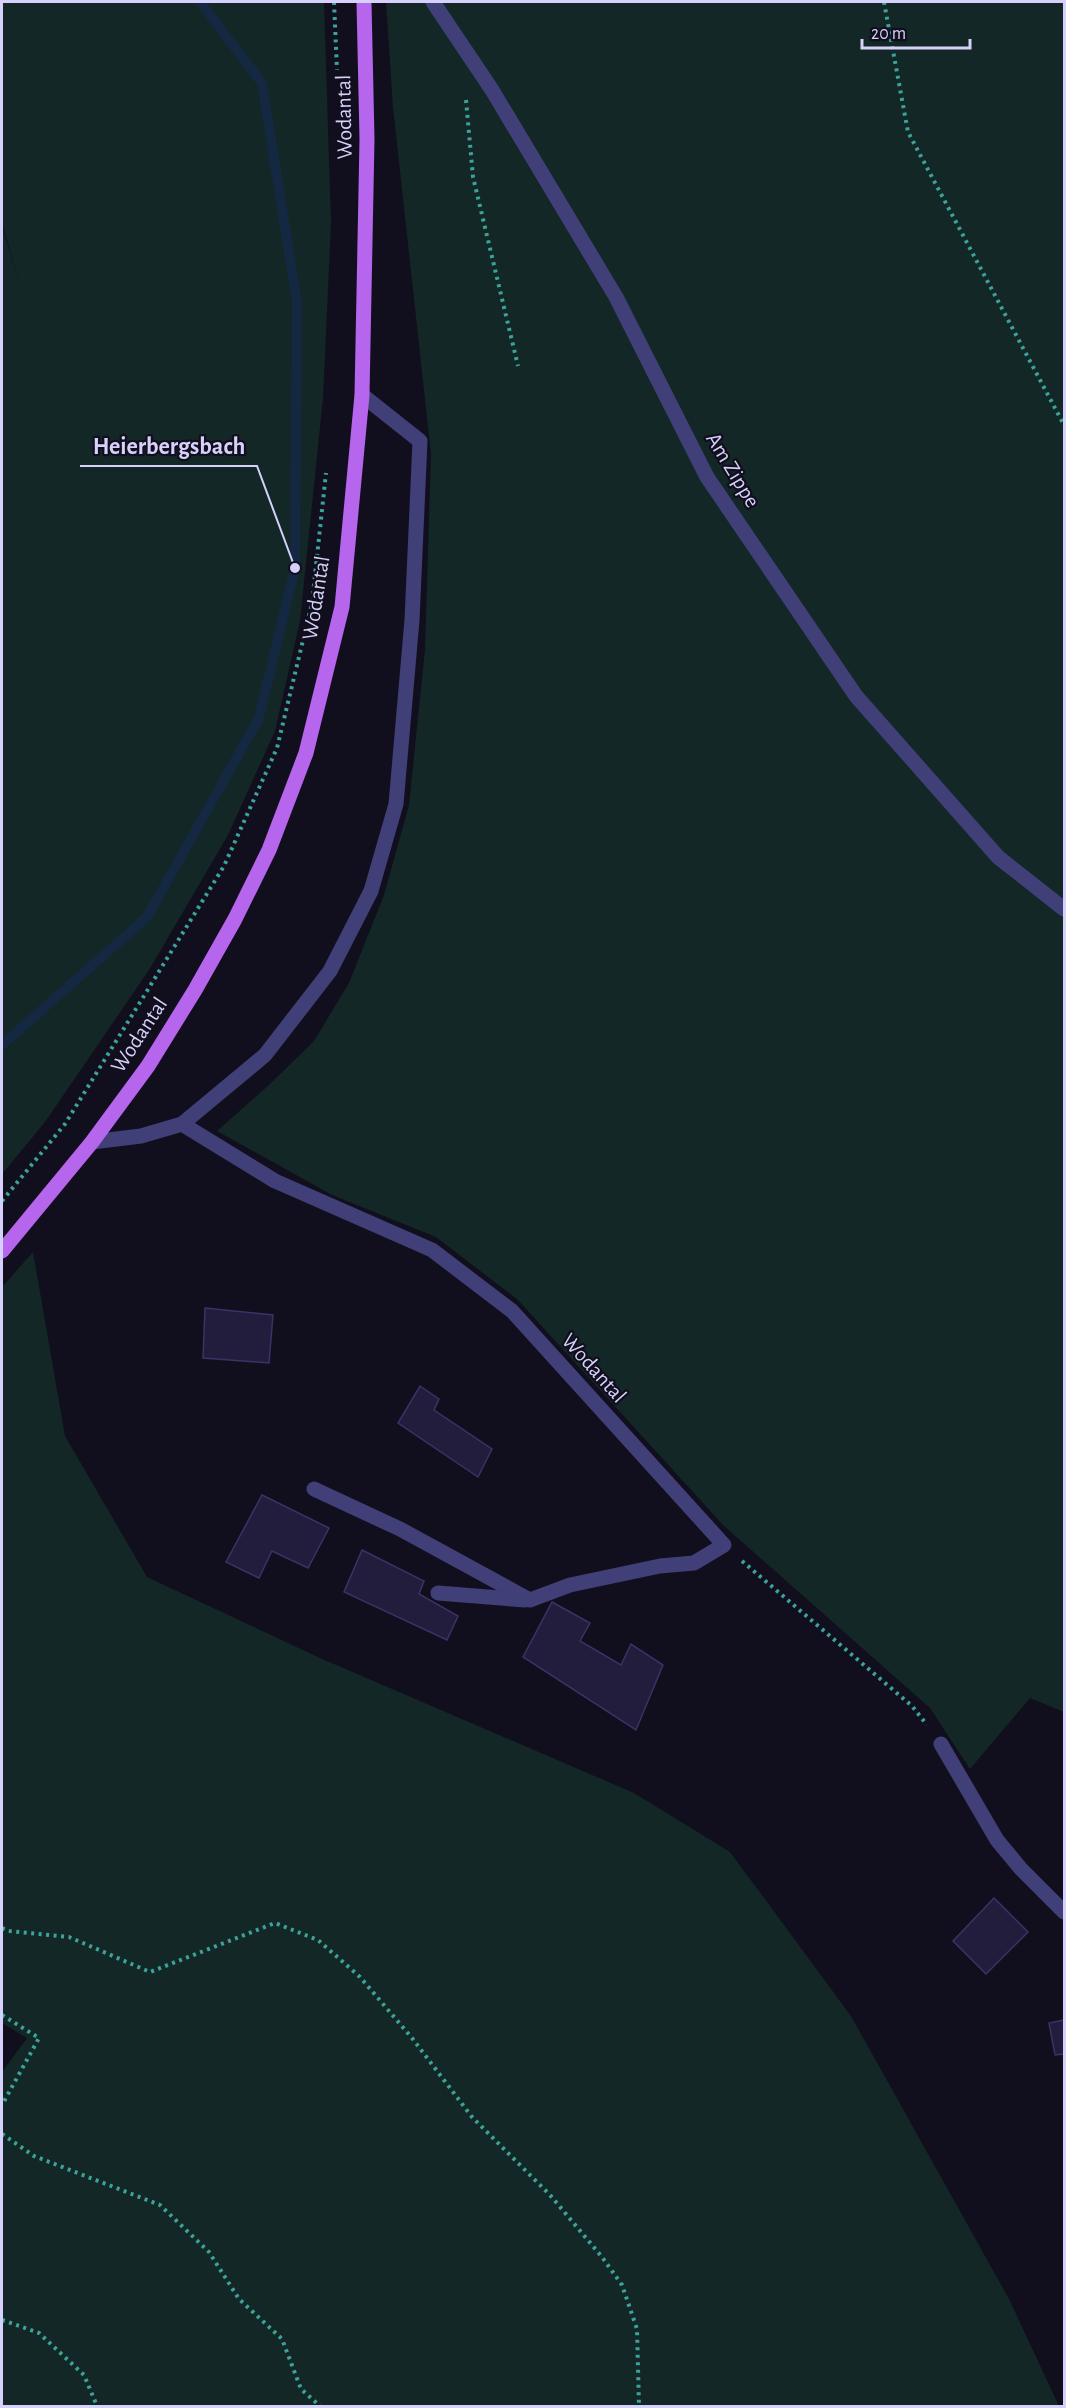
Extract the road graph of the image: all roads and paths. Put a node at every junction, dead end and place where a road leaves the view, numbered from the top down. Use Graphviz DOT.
graph roads {
  1 [pos="334,2"];
  2 [pos="364,2"];
  3 [pos="433,2"];
  4 [pos="884,2"];
  5 [pos="337,81"];
  6 [pos="465,98"];
  7 [pos="518,366"];
  8 [pos="362,395"];
  9 [pos="1065,424"];
  10 [pos="327,462"];
  11 [pos="1065,909"];
  12 [pos="182,1124"];
  13 [pos="92,1142"];
  14 [pos="2,1201"];
  15 [pos="2,1251"];
  16 [pos="314,1489"];
  17 [pos="724,1545"];
  18 [pos="438,1593"];
  19 [pos="530,1600"];
  20 [pos="941,1743"];
  21 [pos="1065,1912"];
  22 [pos="2,1928"];
  23 [pos="2,2015"];
  24 [pos="2,2105"];
  25 [pos="2,2134"];
  26 [pos="2,2320"];
  27 [pos="97,2406"];
  28 [pos="320,2406"];
  29 [pos="639,2406"];
  1 -- 5 [label="path"];
  2 -- 8 [label="main road, Wodantal"];
  3 -- 11 [label="street, Am Zippe"];
  4 -- 9 [label="path"];
  6 -- 7 [label="path"];
  8 -- 12 [label="street"];
  8 -- 13 [label="main road, Wodantal"];
  10 -- 14 [label="path"];
  12 -- 13 [label="street"];
  12 -- 17 [label="street, Wodantal"];
  13 -- 15 [label="main road, Wodantal"];
  16 -- 19 [label="street"];
  17 -- 19 [label="street"];
  17 -- 20 [label="path"];
  18 -- 19 [label="street"];
  20 -- 21 [label="street"];
  22 -- 29 [label="path"];
  23 -- 24 [label="path"];
  25 -- 28 [label="path"];
  26 -- 27 [label="path"];
}
